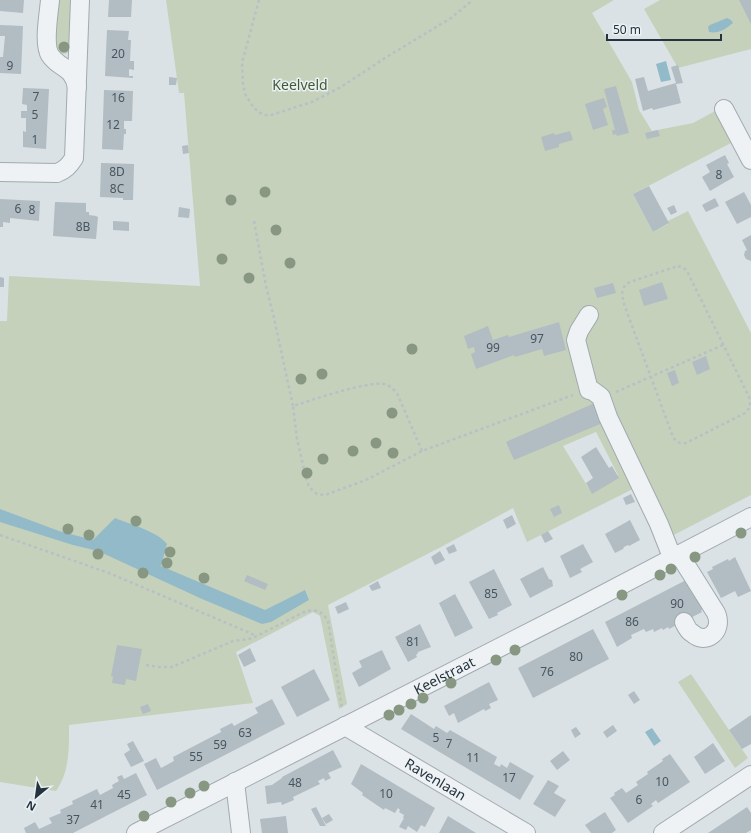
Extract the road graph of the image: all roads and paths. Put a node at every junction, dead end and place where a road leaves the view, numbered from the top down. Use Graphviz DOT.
graph roads {
  1 [pos="50,0"];
  2 [pos="80,0"];
  3 [pos="259,0"];
  4 [pos="473,0"];
  5 [pos="77,88"];
  6 [pos="724,109"];
  7 [pos="751,160"];
  8 [pos="0,172"];
  9 [pos="254,221"];
  10 [pos="589,315"];
  11 [pos="723,345"];
  12 [pos="651,376"];
  13 [pos="595,394"];
  14 [pos="293,406"];
  15 [pos="422,451"];
  16 [pos="751,517"];
  17 [pos="0,535"];
  18 [pos="676,555"];
  19 [pos="684,622"];
  20 [pos="257,636"];
  21 [pos="146,665"];
  22 [pos="345,726"];
  23 [pos="751,775"];
  24 [pos="235,782"];
  25 [pos="136,833"];
  26 [pos="241,833"];
  27 [pos="526,833"];
  28 [pos="663,833"];
  1 -- 5 [label="street"];
  2 -- 5 [label="street"];
  3 -- 4 [label="path"];
  5 -- 8 [label="street"];
  6 -- 7 [label="street"];
  9 -- 14 [label="path"];
  10 -- 13 [label="street"];
  11 -- 12 [label="path"];
  11 -- 12 [label="path"];
  11 -- 12 [label="path"];
  12 -- 13 [label="path"];
  13 -- 15 [label="path"];
  13 -- 18 [label="street"];
  14 -- 15 [label="path"];
  14 -- 15 [label="path"];
  16 -- 18 [label="street, Keelstraat"];
  17 -- 20 [label="path"];
  18 -- 19 [label="street"];
  18 -- 22 [label="street, Keelstraat"];
  20 -- 21 [label="path"];
  20 -- 22 [label="path"];
  22 -- 24 [label="street, Keelstraat"];
  22 -- 27 [label="street, Ravenlaan"];
  23 -- 28 [label="street"];
  24 -- 25 [label="street, Keelstraat"];
  24 -- 26 [label="street"];
}
